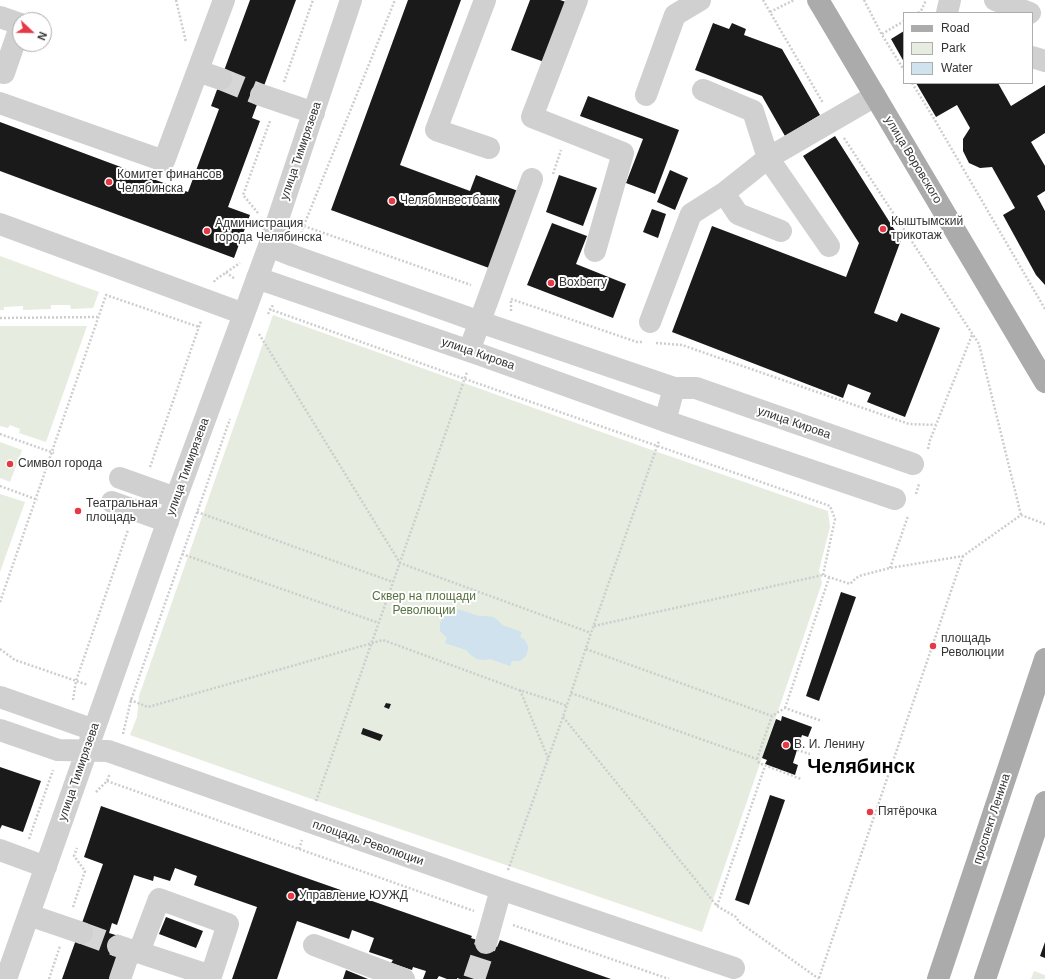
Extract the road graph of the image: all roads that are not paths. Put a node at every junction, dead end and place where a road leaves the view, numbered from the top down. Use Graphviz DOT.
graph roads {
  1 [pos="224,0"];
  2 [pos="351,0"];
  3 [pos="485,0"];
  4 [pos="576,0"];
  5 [pos="700,0"];
  6 [pos="818,0"];
  7 [pos="950,0"];
  8 [pos="995,0"];
  9 [pos="947,12"];
  10 [pos="1028,12"];
  11 [pos="1033,14"];
  12 [pos="0,17"];
  13 [pos="1045,19"];
  14 [pos="12,22"];
  15 [pos="12,50"];
  16 [pos="1033,57"];
  17 [pos="1045,61"];
  18 [pos="198,71"];
  19 [pos="4,73"];
  20 [pos="221,79"];
  21 [pos="702,90"];
  22 [pos="646,95"];
  23 [pos="875,96"];
  24 [pos="269,97"];
  25 [pos="0,103"];
  26 [pos="314,113"];
  27 [pos="488,148"];
  28 [pos="768,158"];
  29 [pos="532,179"];
  30 [pos="724,193"];
  31 [pos="0,224"];
  32 [pos="781,230"];
  33 [pos="269,246"];
  34 [pos="829,246"];
  35 [pos="595,251"];
  36 [pos="257,278"];
  37 [pos="244,314"];
  38 [pos="480,322"];
  39 [pos="650,322"];
  40 [pos="469,351"];
  41 [pos="1045,382"];
  42 [pos="674,388"];
  43 [pos="665,421"];
  44 [pos="916,473"];
  45 [pos="120,478"];
  46 [pos="176,498"];
  47 [pos="112,502"];
  48 [pos="906,502"];
  49 [pos="168,522"];
  50 [pos="1045,659"];
  51 [pos="0,697"];
  52 [pos="0,730"];
  53 [pos="94,730"];
  54 [pos="86,751"];
  55 [pos="1045,802"];
  56 [pos="1,850"];
  57 [pos="46,867"];
  58 [pos="501,889"];
  59 [pos="29,915"];
  60 [pos="74,930"];
  61 [pos="486,943"];
  62 [pos="314,945"];
  63 [pos="129,949"];
  64 [pos="734,968"];
  65 [pos="6,979"];
  66 [pos="120,979"];
  67 [pos="404,979"];
  68 [pos="938,979"];
  69 [pos="985,979"];
  1 -- 18 [label="street"];
  2 -- 26 [label="street, улица Тимирязева"];
  3 -- 27 [label="street"];
  4 -- 35 [label="street"];
  5 -- 22 [label="street"];
  6 -- 23 [label="main road, улица Воровского"];
  7 -- 9 [label="street"];
  8 -- 10 [label="street"];
  11 -- 13 [label="street"];
  12 -- 14 [label="street"];
  15 -- 19 [label="street"];
  16 -- 17 [label="street"];
  18 -- 20 [label="street"];
  18 -- 25 [label="street"];
  21 -- 28 [label="street"];
  23 -- 28 [label="street"];
  23 -- 41 [label="main road, улица Воровского"];
  24 -- 26 [label="street"];
  26 -- 33 [label="street, улица Тимирязева"];
  28 -- 30 [label="street"];
  28 -- 34 [label="street"];
  29 -- 38 [label="street"];
  30 -- 32 [label="street"];
  30 -- 39 [label="street"];
  31 -- 37 [label="street"];
  33 -- 36 [label="street, улица Тимирязева"];
  33 -- 38 [label="street, улица Кирова"];
  36 -- 37 [label="street, улица Тимирязева"];
  36 -- 40 [label="street, улица Кирова"];
  37 -- 46 [label="street, улица Тимирязева"];
  38 -- 40 [label="street"];
  38 -- 42 [label="street, улица Кирова"];
  40 -- 43 [label="street, улица Кирова"];
  42 -- 43 [label="street"];
  42 -- 44 [label="street, улица Кирова"];
  43 -- 48 [label="street, улица Кирова"];
  45 -- 46 [label="street"];
  46 -- 49 [label="street, улица Тимирязева"];
  47 -- 49 [label="street"];
  49 -- 53 [label="street, улица Тимирязева"];
  50 -- 68 [label="main road, проспект Ленина"];
  51 -- 53 [label="street"];
  52 -- 54 [label="street, площадь Революции"];
  53 -- 54 [label="street, улица Тимирязева"];
  54 -- 57 [label="street, улица Тимирязева"];
  54 -- 58 [label="street, площадь Революции"];
  55 -- 69 [label="main road"];
  56 -- 57 [label="street"];
  57 -- 59 [label="street, улица Тимирязева"];
  58 -- 61 [label="street"];
  58 -- 64 [label="street, площадь Революции"];
  59 -- 60 [label="street"];
  59 -- 65 [label="street, улица Тимирязева"];
  62 -- 67 [label="street"];
  63 -- 66 [label="street"];
}
